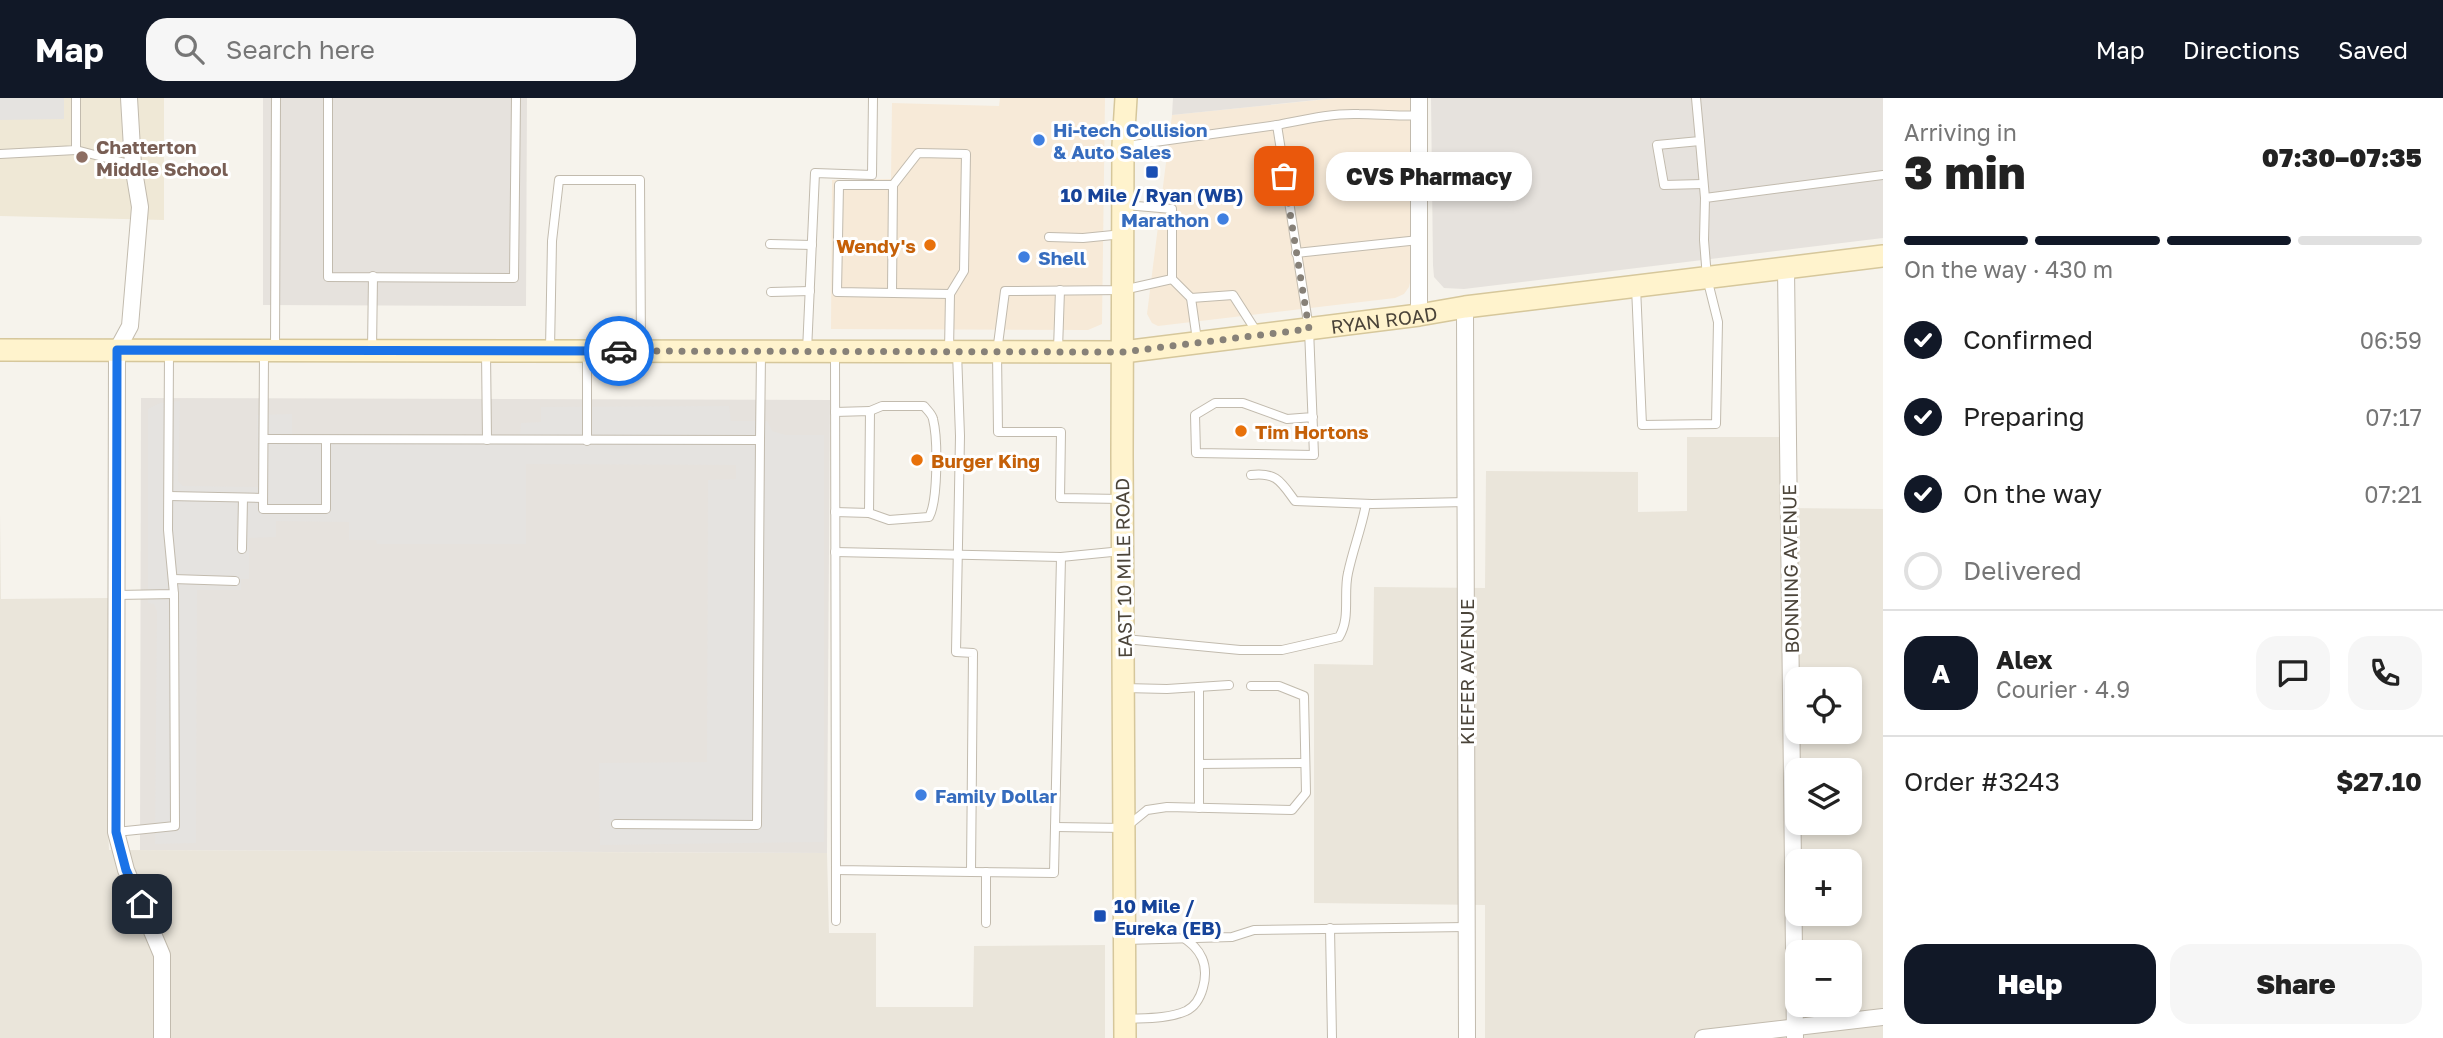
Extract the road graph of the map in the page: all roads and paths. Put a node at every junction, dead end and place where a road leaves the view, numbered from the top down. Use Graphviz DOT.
graph roads {
  1 [pos="76,98"];
  2 [pos="129,98"];
  3 [pos="276,98"];
  4 [pos="328,98"];
  5 [pos="516,98"];
  6 [pos="873,98"];
  7 [pos="1126,98"];
  8 [pos="1419,98"];
  9 [pos="1696,98"];
  10 [pos="1419,116"];
  11 [pos="1277,125"];
  12 [pos="1700,141"];
  13 [pos="1123,146"];
  14 [pos="76,150"];
  15 [pos="0,154"];
  16 [pos="133,164"];
  17 [pos="1883,175"];
  18 [pos="1703,184"];
  19 [pos="893,185"];
  20 [pos="1705,198"];
  21 [pos="1123,205"];
  22 [pos="1123,234"];
  23 [pos="1049,237"];
  24 [pos="1419,240"];
  25 [pos="771,244"];
  26 [pos="812,245"];
  27 [pos="1296,253"];
  28 [pos="1883,257"];
  29 [pos="1786,268"];
  30 [pos="373,276"];
  31 [pos="1707,278"];
  32 [pos="1172,279"];
  33 [pos="1636,286"];
  34 [pos="1060,290"];
  35 [pos="1123,290"];
  36 [pos="810,291"];
  37 [pos="771,292"];
  38 [pos="892,292"];
  39 [pos="950,294"];
  40 [pos="1191,298"];
  41 [pos="1465,307"];
  42 [pos="1419,315"];
  43 [pos="1309,329"];
  44 [pos="1259,335"];
  45 [pos="1198,343"];
  46 [pos="0,350"];
  47 [pos="117,350"];
  48 [pos="169,350"];
  49 [pos="270,350"];
  50 [pos="372,351"];
  51 [pos="486,351"];
  52 [pos="550,351"];
  53 [pos="587,351"];
  54 [pos="641,351"];
  55 [pos="761,351"];
  56 [pos="807,351"];
  57 [pos="835,351"];
  58 [pos="953,351"];
  59 [pos="997,352"];
  60 [pos="1058,352"];
  61 [pos="1123,352"];
  62 [pos="870,411"];
  63 [pos="835,412"];
  64 [pos="1313,417"];
  65 [pos="264,439"];
  66 [pos="326,440"];
  67 [pos="487,440"];
  68 [pos="760,440"];
  69 [pos="587,441"];
  70 [pos="1251,474"];
  71 [pos="169,496"];
  72 [pos="243,498"];
  73 [pos="263,498"];
  74 [pos="1122,499"];
  75 [pos="1466,502"];
  76 [pos="1366,504"];
  77 [pos="835,512"];
  78 [pos="869,513"];
  79 [pos="242,549"];
  80 [pos="1123,551"];
  81 [pos="835,552"];
  82 [pos="958,555"];
  83 [pos="1061,557"];
  84 [pos="173,579"];
  85 [pos="234,581"];
  86 [pos="174,594"];
  87 [pos="116,595"];
  88 [pos="1124,639"];
  89 [pos="1229,685"];
  90 [pos="1251,686"];
  91 [pos="1199,687"];
  92 [pos="1124,688"];
  93 [pos="1306,763"];
  94 [pos="1199,764"];
  95 [pos="1199,808"];
  96 [pos="616,824"];
  97 [pos="1055,827"];
  98 [pos="1125,828"];
  99 [pos="116,832"];
  100 [pos="836,870"];
  101 [pos="971,872"];
  102 [pos="986,872"];
  103 [pos="836,921"];
  104 [pos="986,923"];
  105 [pos="1466,927"];
  106 [pos="1330,928"];
  107 [pos="1184,938"];
  108 [pos="1125,940"];
  109 [pos="1883,1017"];
  110 [pos="1125,1028"];
  111 [pos="1795,1032"];
  112 [pos="162,1038"];
  113 [pos="1332,1038"];
  114 [pos="1467,1038"];
  115 [pos="1703,1038"];
  1 -- 14 [label="lane"];
  2 -- 16 [label="street"];
  3 -- 49 [label="lane"];
  4 -- 30 [label="lane"];
  5 -- 30 [label="lane"];
  6 -- 26 [label="lane"];
  7 -- 13 [label="main road, EAST 10 MILE ROAD"];
  8 -- 10 [label="street"];
  9 -- 12 [label="lane"];
  10 -- 11 [label="lane"];
  10 -- 24 [label="street"];
  11 -- 13 [label="lane"];
  11 -- 27 [label="lane"];
  12 -- 18 [label="lane"];
  12 -- 18 [label="lane"];
  13 -- 21 [label="main road, EAST 10 MILE ROAD"];
  14 -- 15 [label="lane"];
  14 -- 16 [label="lane"];
  16 -- 47 [label="street"];
  17 -- 20 [label="lane"];
  18 -- 20 [label="lane"];
  19 -- 38 [label="lane"];
  19 -- 38 [label="lane"];
  19 -- 39 [label="lane"];
  20 -- 31 [label="lane"];
  21 -- 22 [label="main road, EAST 10 MILE ROAD"];
  21 -- 32 [label="lane"];
  22 -- 23 [label="lane"];
  22 -- 35 [label="main road, EAST 10 MILE ROAD"];
  24 -- 27 [label="lane"];
  24 -- 42 [label="street"];
  25 -- 26 [label="lane"];
  26 -- 36 [label="lane"];
  27 -- 43 [label="lane"];
  28 -- 29 [label="main road, RYAN ROAD"];
  29 -- 31 [label="main road, RYAN ROAD"];
  29 -- 111 [label="street, BONNING AVENUE"];
  30 -- 50 [label="lane"];
  31 -- 33 [label="main road, RYAN ROAD"];
  31 -- 33 [label="lane"];
  32 -- 35 [label="lane"];
  32 -- 40 [label="lane"];
  33 -- 41 [label="main road, RYAN ROAD"];
  34 -- 35 [label="lane"];
  34 -- 59 [label="lane"];
  34 -- 60 [label="lane"];
  35 -- 61 [label="main road, EAST 10 MILE ROAD"];
  36 -- 37 [label="lane"];
  36 -- 56 [label="lane"];
  38 -- 39 [label="lane"];
  39 -- 58 [label="lane"];
  40 -- 44 [label="lane"];
  40 -- 45 [label="lane"];
  41 -- 42 [label="main road, RYAN ROAD"];
  41 -- 75 [label="street, KIEFER AVENUE"];
  42 -- 43 [label="main road, RYAN ROAD"];
  43 -- 44 [label="main road, RYAN ROAD"];
  43 -- 64 [label="lane"];
  44 -- 45 [label="main road, RYAN ROAD"];
  45 -- 61 [label="main road, RYAN ROAD"];
  46 -- 47 [label="main road, RYAN ROAD"];
  47 -- 48 [label="main road, RYAN ROAD"];
  47 -- 87 [label="street"];
  48 -- 49 [label="main road, RYAN ROAD"];
  48 -- 71 [label="lane"];
  49 -- 50 [label="main road, RYAN ROAD"];
  49 -- 65 [label="lane"];
  50 -- 51 [label="main road, RYAN ROAD"];
  51 -- 52 [label="main road, RYAN ROAD"];
  51 -- 67 [label="lane"];
  52 -- 53 [label="main road, RYAN ROAD"];
  52 -- 54 [label="lane"];
  53 -- 54 [label="main road, RYAN ROAD"];
  53 -- 69 [label="lane"];
  54 -- 55 [label="main road, RYAN ROAD"];
  55 -- 56 [label="main road, RYAN ROAD"];
  55 -- 68 [label="lane"];
  56 -- 57 [label="main road, RYAN ROAD"];
  57 -- 58 [label="main road, RYAN ROAD"];
  57 -- 63 [label="lane"];
  58 -- 59 [label="main road, RYAN ROAD"];
  58 -- 82 [label="lane"];
  59 -- 60 [label="main road, RYAN ROAD"];
  59 -- 74 [label="lane"];
  60 -- 61 [label="main road, RYAN ROAD"];
  61 -- 74 [label="main road, EAST 10 MILE ROAD"];
  62 -- 63 [label="lane"];
  62 -- 78 [label="lane"];
  62 -- 78 [label="lane"];
  63 -- 77 [label="lane"];
  64 -- 64 [label="lane"];
  65 -- 66 [label="lane"];
  65 -- 73 [label="lane"];
  66 -- 67 [label="lane"];
  66 -- 73 [label="lane"];
  67 -- 69 [label="lane"];
  68 -- 69 [label="lane"];
  68 -- 96 [label="lane"];
  70 -- 76 [label="lane"];
  71 -- 72 [label="lane"];
  71 -- 84 [label="lane"];
  72 -- 73 [label="lane"];
  72 -- 79 [label="lane"];
  74 -- 80 [label="main road, EAST 10 MILE ROAD"];
  75 -- 76 [label="lane"];
  75 -- 105 [label="street, KIEFER AVENUE"];
  76 -- 88 [label="lane"];
  77 -- 78 [label="lane"];
  77 -- 81 [label="lane"];
  80 -- 83 [label="lane"];
  80 -- 88 [label="main road, EAST 10 MILE ROAD"];
  81 -- 82 [label="lane"];
  81 -- 100 [label="lane"];
  82 -- 83 [label="lane"];
  82 -- 101 [label="lane"];
  83 -- 97 [label="lane"];
  84 -- 85 [label="lane"];
  84 -- 86 [label="lane"];
  86 -- 87 [label="lane"];
  86 -- 99 [label="lane"];
  87 -- 99 [label="street"];
  88 -- 92 [label="main road, EAST 10 MILE ROAD"];
  89 -- 91 [label="lane"];
  90 -- 93 [label="lane"];
  91 -- 92 [label="lane"];
  91 -- 94 [label="lane"];
  92 -- 98 [label="main road, EAST 10 MILE ROAD"];
  93 -- 94 [label="lane"];
  93 -- 95 [label="lane"];
  94 -- 95 [label="lane"];
  95 -- 98 [label="lane"];
  97 -- 98 [label="lane"];
  97 -- 102 [label="lane"];
  98 -- 108 [label="main road, EAST 10 MILE ROAD"];
  99 -- 112 [label="street"];
  100 -- 101 [label="lane"];
  100 -- 103 [label="lane"];
  101 -- 102 [label="lane"];
  102 -- 104 [label="lane"];
  105 -- 106 [label="lane"];
  105 -- 114 [label="street, KIEFER AVENUE"];
  106 -- 107 [label="lane"];
  106 -- 113 [label="lane"];
  107 -- 108 [label="lane"];
  107 -- 110 [label="lane"];
  108 -- 110 [label="main road, EAST 10 MILE ROAD"];
  109 -- 111 [label="street"];
  111 -- 115 [label="street"];
}
